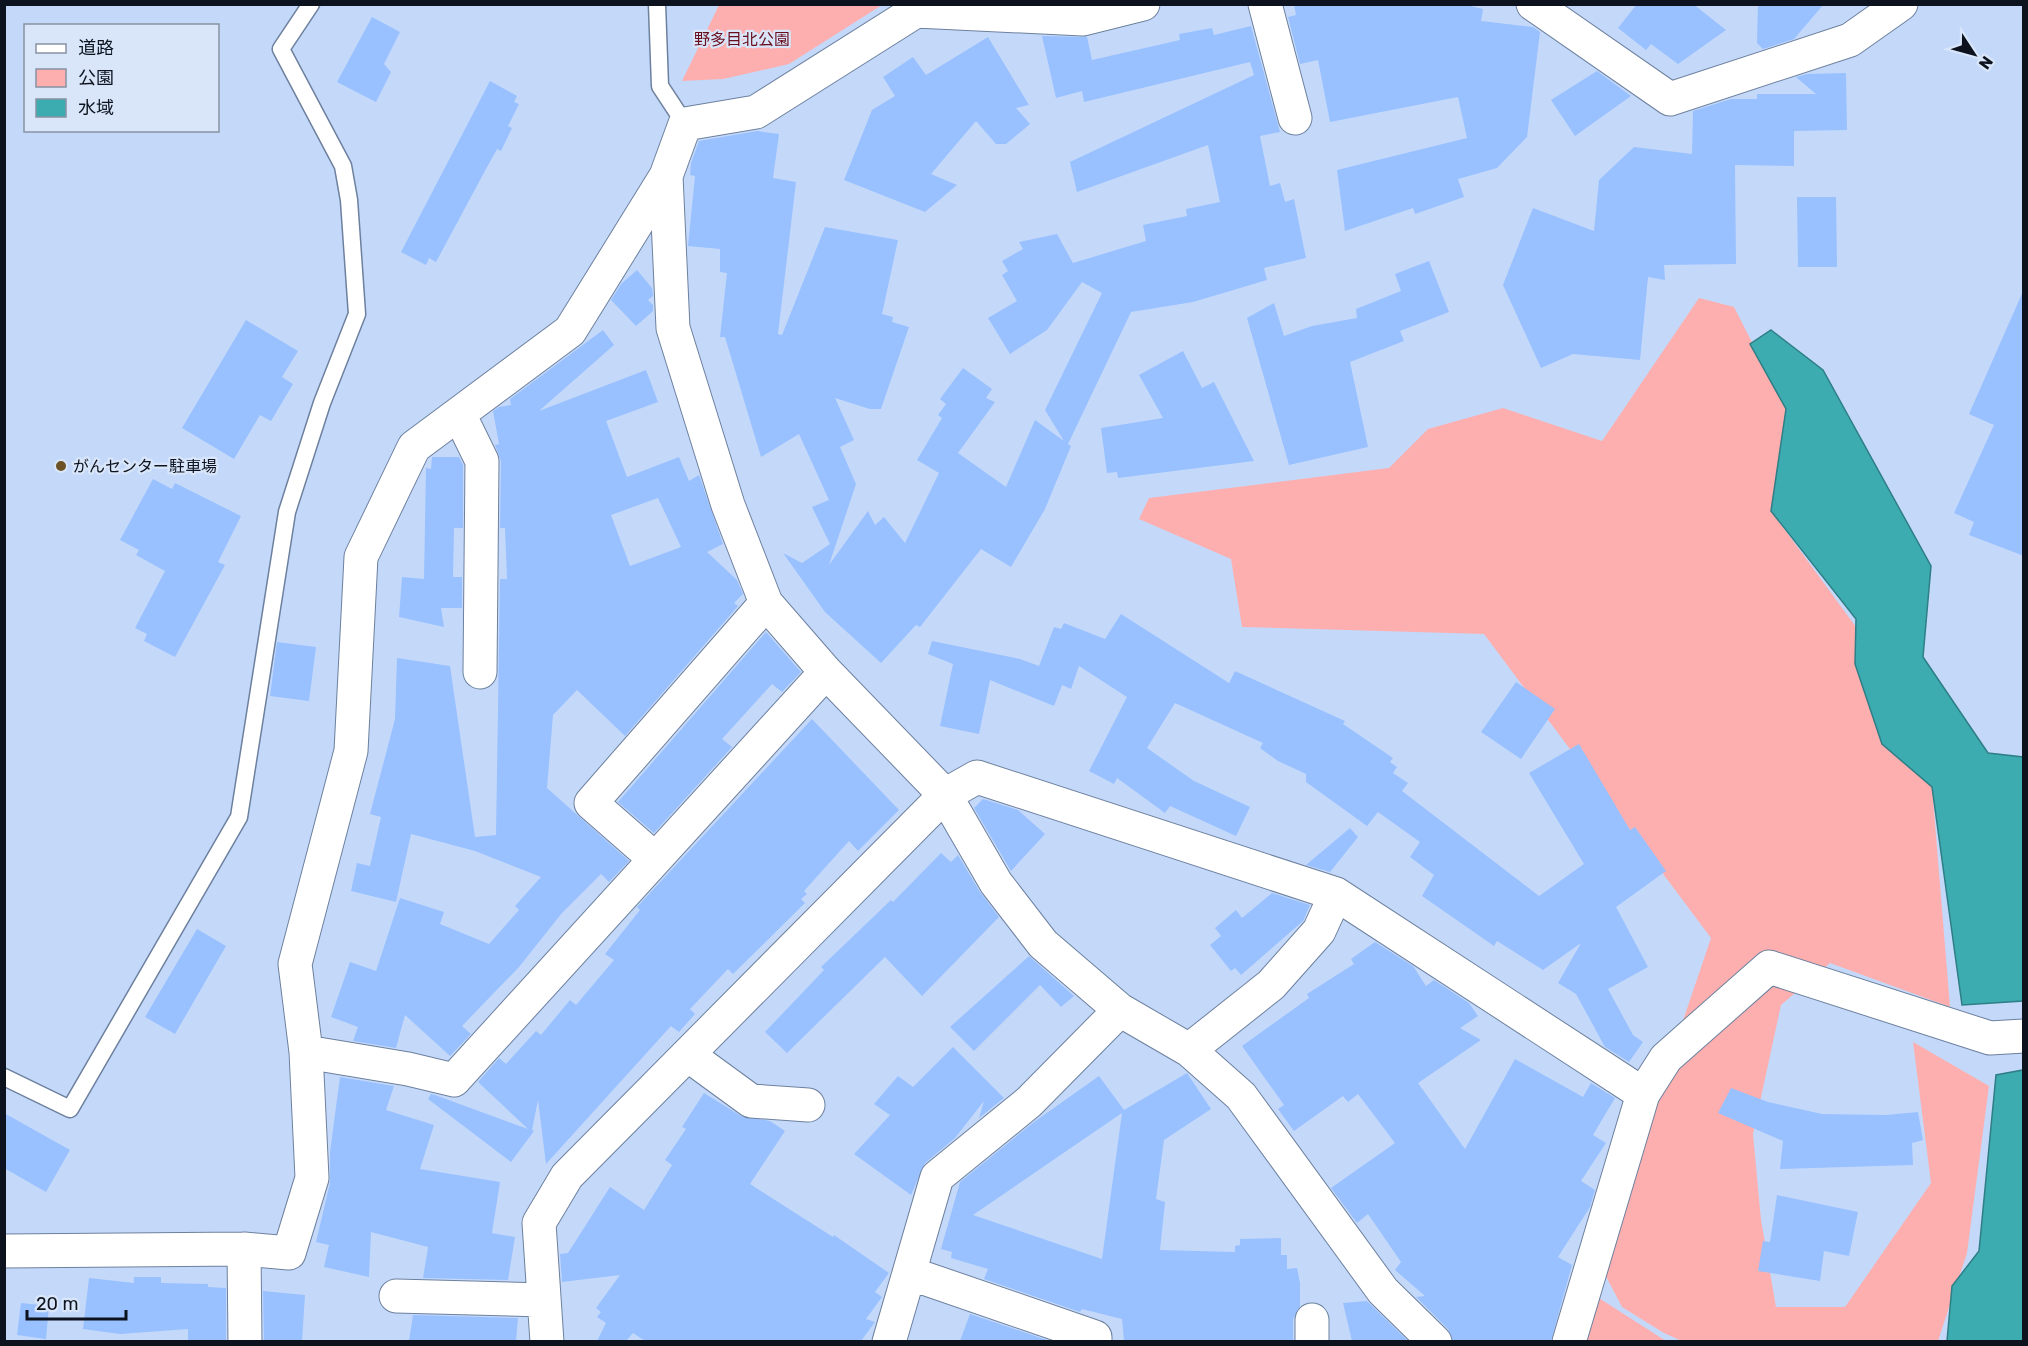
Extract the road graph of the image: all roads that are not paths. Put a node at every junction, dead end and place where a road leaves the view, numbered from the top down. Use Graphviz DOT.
graph roads {
  1 [pos="311,4"];
  2 [pos="657,4"];
  3 [pos="1143,4"];
  4 [pos="1265,4"];
  5 [pos="1533,4"];
  6 [pos="1901,4"];
  7 [pos="919,8"];
  8 [pos="1295,118"];
  9 [pos="685,124"];
  10 [pos="666,176"];
  11 [pos="459,414"];
  12 [pos="765,603"];
  13 [pos="480,672"];
  14 [pos="825,672"];
  15 [pos="945,795"];
  16 [pos="655,859"];
  17 [pos="1335,894"];
  18 [pos="1120,1010"];
  19 [pos="2024,1036"];
  20 [pos="1189,1050"];
  21 [pos="306,1052"];
  22 [pos="688,1055"];
  23 [pos="4,1077"];
  24 [pos="1643,1094"];
  25 [pos="808,1105"];
  26 [pos="244,1249"];
  27 [pos="4,1251"];
  28 [pos="909,1273"];
  29 [pos="396,1296"];
  30 [pos="544,1300"];
  31 [pos="245,1341"];
  32 [pos="547,1341"];
  33 [pos="889,1341"];
  34 [pos="1095,1341"];
  35 [pos="1435,1341"];
  36 [pos="1569,1341"];
  1 -- 23 [label="lane"];
  2 -- 9 [label="lane"];
  3 -- 7 [label="street"];
  4 -- 8 [label="street"];
  5 -- 6 [label="street"];
  7 -- 9 [label="street"];
  9 -- 10 [label="street"];
  10 -- 11 [label="street"];
  10 -- 12 [label="street"];
  11 -- 13 [label="street"];
  11 -- 21 [label="street"];
  12 -- 14 [label="street"];
  12 -- 16 [label="street"];
  14 -- 15 [label="street"];
  14 -- 16 [label="street"];
  15 -- 17 [label="street"];
  15 -- 18 [label="street"];
  15 -- 22 [label="street"];
  16 -- 21 [label="street"];
  17 -- 20 [label="street"];
  17 -- 24 [label="street"];
  18 -- 20 [label="street"];
  18 -- 28 [label="street"];
  19 -- 24 [label="street"];
  20 -- 35 [label="street"];
  21 -- 26 [label="street"];
  22 -- 25 [label="street"];
  22 -- 30 [label="street"];
  24 -- 36 [label="street"];
  26 -- 27 [label="street"];
  26 -- 31 [label="street"];
  28 -- 33 [label="street"];
  28 -- 34 [label="street"];
  29 -- 30 [label="street"];
  30 -- 32 [label="street"];
}
